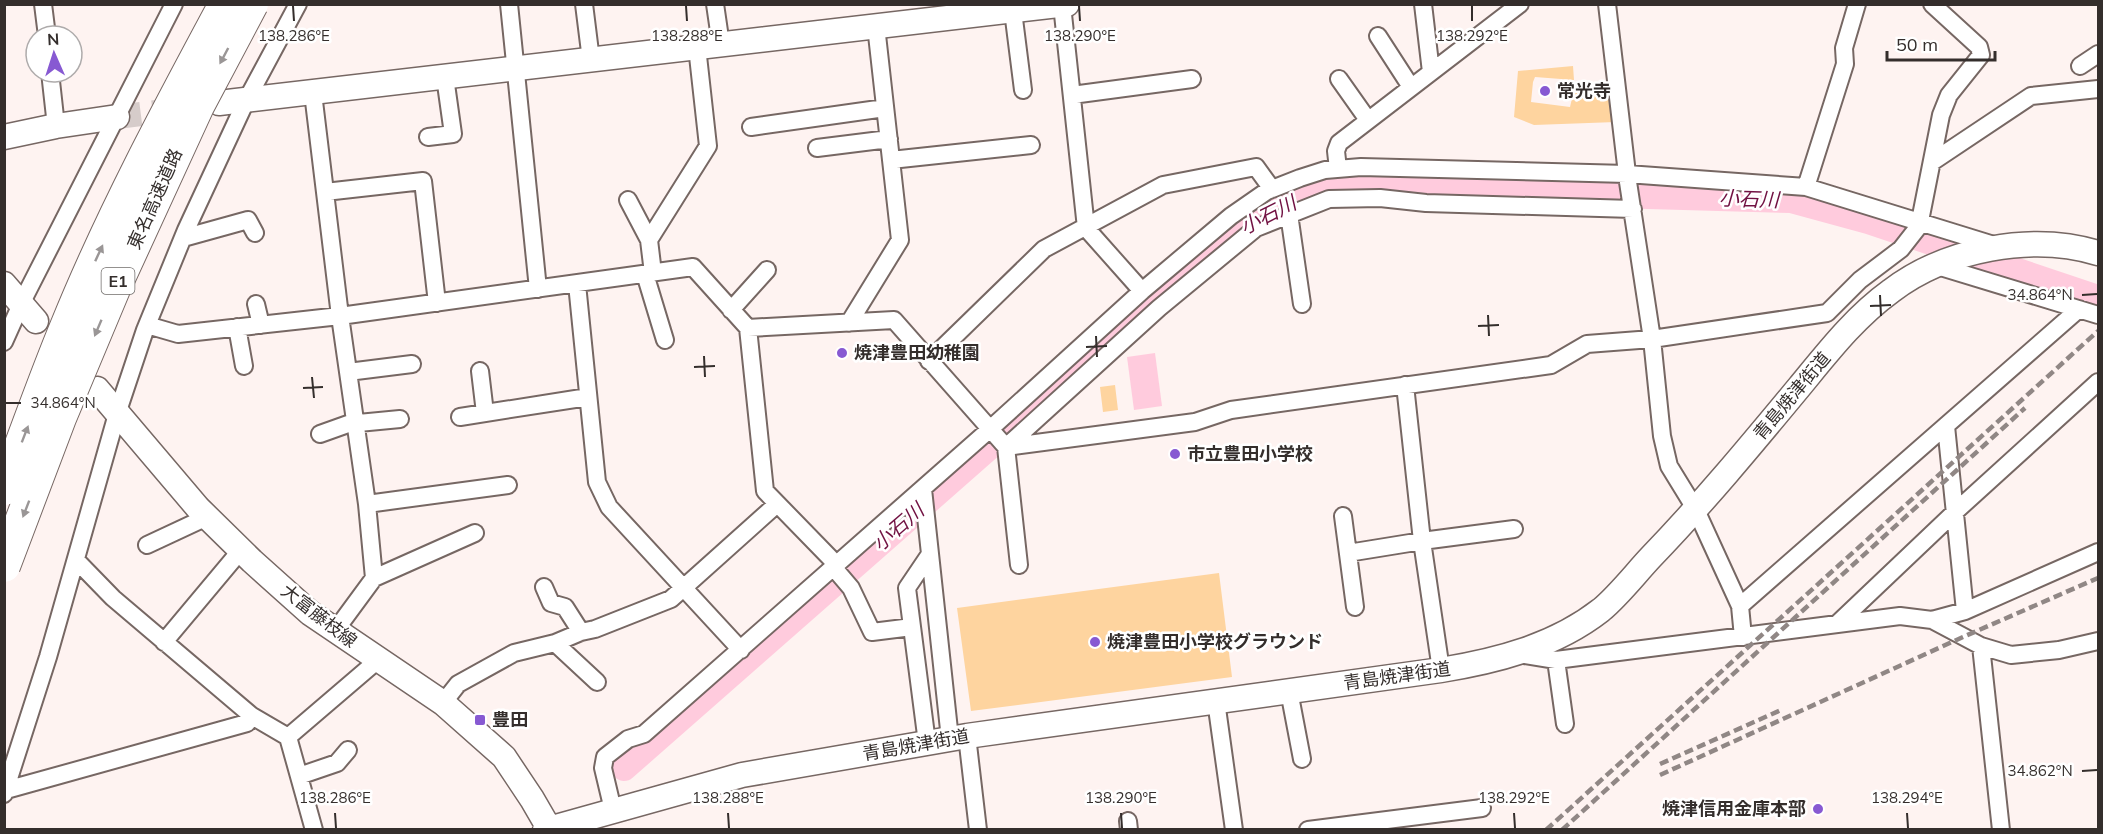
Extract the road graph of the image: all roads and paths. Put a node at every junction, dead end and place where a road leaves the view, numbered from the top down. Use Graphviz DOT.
graph roads {
  1 [pos="43,4"];
  2 [pos="174,4"];
  3 [pos="225,4"];
  4 [pos="252,4"];
  5 [pos="298,4"];
  6 [pos="509,4"];
  7 [pos="584,4"];
  8 [pos="715,4"];
  9 [pos="1423,4"];
  10 [pos="1520,4"];
  11 [pos="1607,4"];
  12 [pos="1857,4"];
  13 [pos="1932,4"];
  14 [pos="1062,5"];
  15 [pos="1067,5"];
  16 [pos="1013,11"];
  17 [pos="875,15"];
  18 [pos="45,24"];
  19 [pos="1378,36"];
  20 [pos="721,45"];
  21 [pos="697,47"];
  22 [pos="2098,54"];
  23 [pos="591,60"];
  24 [pos="2080,66"];
  25 [pos="516,69"];
  26 [pos="1431,72"];
  27 [pos="445,77"];
  28 [pos="1192,79"];
  29 [pos="1339,79"];
  30 [pos="51,84"];
  31 [pos="1411,87"];
  32 [pos="2098,89"];
  33 [pos="1023,90"];
  34 [pos="313,93"];
  35 [pos="1072,95"];
  36 [pos="246,101"];
  37 [pos="219,103"];
  38 [pos="885,108"];
  39 [pos="117,117"];
  40 [pos="1368,120"];
  41 [pos="56,126"];
  42 [pos="751,127"];
  43 [pos="4,136"];
  44 [pos="428,137"];
  45 [pos="889,139"];
  46 [pos="1031,145"];
  47 [pos="817,148"];
  48 [pos="891,160"];
  49 [pos="1932,162"];
  50 [pos="1338,169"];
  51 [pos="1628,178"];
  52 [pos="1806,187"];
  53 [pos="1272,189"];
  54 [pos="325,192"];
  55 [pos="628,200"];
  56 [pos="1633,209"];
  57 [pos="1289,214"];
  58 [pos="1920,223"];
  59 [pos="1086,228"];
  60 [pos="255,233"];
  61 [pos="183,238"];
  62 [pos="649,240"];
  63 [pos="2000,248"];
  64 [pos="2098,253"];
  65 [pos="1936,264"];
  66 [pos="767,270"];
  67 [pos="649,274"];
  68 [pos="4,284"];
  69 [pos="577,284"];
  70 [pos="538,290"];
  71 [pos="1143,291"];
  72 [pos="22,302"];
  73 [pos="437,303"];
  74 [pos="256,304"];
  75 [pos="1302,304"];
  76 [pos="2079,309"];
  77 [pos="731,310"];
  78 [pos="2098,315"];
  79 [pos="340,316"];
  80 [pos="36,321"];
  81 [pos="849,323"];
  82 [pos="147,325"];
  83 [pos="261,325"];
  84 [pos="237,327"];
  85 [pos="748,328"];
  86 [pos="1652,339"];
  87 [pos="665,340"];
  88 [pos="4,342"];
  89 [pos="929,361"];
  90 [pos="412,364"];
  91 [pos="244,366"];
  92 [pos="480,371"];
  93 [pos="348,372"];
  94 [pos="2098,382"];
  95 [pos="1405,385"];
  96 [pos="98,389"];
  97 [pos="588,397"];
  98 [pos="486,413"];
  99 [pos="117,414"];
  100 [pos="460,417"];
  101 [pos="400,419"];
  102 [pos="356,424"];
  103 [pos="1946,426"];
  104 [pos="989,430"];
  105 [pos="320,434"];
  106 [pos="1006,447"];
  107 [pos="508,485"];
  108 [pos="4,489"];
  109 [pos="923,489"];
  110 [pos="368,504"];
  111 [pos="777,504"];
  112 [pos="1696,510"];
  113 [pos="1956,511"];
  114 [pos="1343,516"];
  115 [pos="207,517"];
  116 [pos="1514,529"];
  117 [pos="475,533"];
  118 [pos="1422,541"];
  119 [pos="147,545"];
  120 [pos="241,550"];
  121 [pos="2098,552"];
  122 [pos="1348,553"];
  123 [pos="930,554"];
  124 [pos="75,560"];
  125 [pos="1018,565"];
  126 [pos="4,566"];
  127 [pos="835,566"];
  128 [pos="375,578"];
  129 [pos="543,587"];
  130 [pos="684,588"];
  131 [pos="1740,606"];
  132 [pos="1355,607"];
  133 [pos="1965,611"];
  134 [pos="1932,620"];
  135 [pos="1837,624"];
  136 [pos="912,627"];
  137 [pos="335,631"];
  138 [pos="581,632"];
  139 [pos="1743,637"];
  140 [pos="2098,641"];
  141 [pos="165,642"];
  142 [pos="555,643"];
  143 [pos="1981,646"];
  144 [pos="741,650"];
  145 [pos="1518,654"];
  146 [pos="378,660"];
  147 [pos="1556,660"];
  148 [pos="1441,670"];
  149 [pos="597,682"];
  150 [pos="1289,691"];
  151 [pos="1216,701"];
  152 [pos="443,703"];
  153 [pos="252,716"];
  154 [pos="1565,723"];
  155 [pos="288,737"];
  156 [pos="948,739"];
  157 [pos="348,750"];
  158 [pos="1302,759"];
  159 [pos="299,776"];
  160 [pos="5,792"];
  161 [pos="1482,808"];
  162 [pos="613,810"];
  163 [pos="548,829"];
  164 [pos="314,830"];
  165 [pos="978,830"];
  166 [pos="1234,830"];
  167 [pos="1308,830"];
  168 [pos="2001,830"];
  1 -- 18 [label="street"];
  2 -- 39 [label="street"];
  108 -- 3 [label="highway, 東名高速道路 / E1, one-way, bridge"];
  4 -- 126 [label="highway, 東名高速道路 / E1, one-way, bridge"];
  5 -- 36 [label="street"];
  6 -- 25 [label="street"];
  7 -- 23 [label="street"];
  8 -- 20 [label="street"];
  9 -- 26 [label="street"];
  10 -- 26 [label="street"];
  11 -- 51 [label="street"];
  12 -- 52 [label="street"];
  13 -- 49 [label="street"];
  14 -- 15 [label="main road"];
  14 -- 16 [label="main road"];
  14 -- 35 [label="street"];
  16 -- 17 [label="main road"];
  16 -- 33 [label="street"];
  17 -- 20 [label="main road"];
  17 -- 38 [label="street"];
  19 -- 31 [label="street"];
  20 -- 21 [label="main road"];
  21 -- 23 [label="main road"];
  21 -- 62 [label="street"];
  22 -- 24 [label="street"];
  23 -- 25 [label="main road"];
  25 -- 27 [label="main road"];
  25 -- 70 [label="street"];
  26 -- 31 [label="street"];
  27 -- 34 [label="main road"];
  27 -- 44 [label="street"];
  28 -- 35 [label="street"];
  29 -- 40 [label="street"];
  30 -- 41 [label="street"];
  31 -- 40 [label="street"];
  32 -- 49 [label="street"];
  34 -- 36 [label="main road"];
  34 -- 54 [label="street"];
  35 -- 59 [label="street"];
  36 -- 37 [label="main road"];
  36 -- 61 [label="street"];
  38 -- 42 [label="street"];
  38 -- 45 [label="street"];
  39 -- 41 [label="main road"];
  39 -- 72 [label="street"];
  40 -- 50 [label="street"];
  41 -- 43 [label="main road"];
  45 -- 47 [label="street"];
  45 -- 48 [label="street"];
  46 -- 48 [label="street"];
  48 -- 81 [label="street"];
  49 -- 58 [label="street"];
  50 -- 51 [label="street"];
  50 -- 53 [label="street"];
  51 -- 52 [label="street"];
  51 -- 56 [label="street"];
  52 -- 58 [label="street"];
  53 -- 59 [label="street"];
  53 -- 71 [label="street"];
  54 -- 73 [label="street"];
  54 -- 79 [label="street"];
  55 -- 62 [label="street"];
  56 -- 57 [label="street"];
  56 -- 86 [label="street"];
  57 -- 75 [label="street"];
  57 -- 106 [label="street"];
  58 -- 63 [label="street"];
  58 -- 86 [label="street"];
  59 -- 71 [label="street"];
  59 -- 89 [label="street"];
  60 -- 61 [label="street"];
  61 -- 82 [label="street"];
  62 -- 67 [label="street"];
  63 -- 64 [label="main road, 青島焼津街道"];
  63 -- 65 [label="main road, 青島焼津街道"];
  65 -- 76 [label="street"];
  65 -- 112 [label="main road, 青島焼津街道"];
  66 -- 77 [label="street"];
  67 -- 69 [label="street"];
  67 -- 77 [label="street"];
  67 -- 87 [label="street"];
  68 -- 72 [label="main road"];
  69 -- 70 [label="street"];
  69 -- 97 [label="street"];
  70 -- 73 [label="street"];
  71 -- 104 [label="street"];
  72 -- 80 [label="main road"];
  72 -- 88 [label="street"];
  73 -- 79 [label="street"];
  74 -- 83 [label="street"];
  76 -- 78 [label="street"];
  76 -- 103 [label="street"];
  77 -- 85 [label="street"];
  79 -- 83 [label="street"];
  79 -- 93 [label="street"];
  81 -- 85 [label="street"];
  81 -- 89 [label="street"];
  82 -- 84 [label="street"];
  82 -- 99 [label="street"];
  83 -- 84 [label="street"];
  84 -- 91 [label="street"];
  85 -- 111 [label="street"];
  86 -- 95 [label="street"];
  86 -- 112 [label="street"];
  89 -- 104 [label="street"];
  90 -- 93 [label="street"];
  92 -- 98 [label="street"];
  93 -- 102 [label="street"];
  94 -- 113 [label="street"];
  95 -- 106 [label="street"];
  95 -- 118 [label="street"];
  96 -- 99 [label="main road, 大富藤枝線"];
  97 -- 98 [label="street"];
  97 -- 130 [label="street"];
  98 -- 100 [label="street"];
  99 -- 115 [label="main road, 大富藤枝線"];
  99 -- 124 [label="street"];
  101 -- 102 [label="street"];
  102 -- 105 [label="street"];
  102 -- 110 [label="street"];
  103 -- 113 [label="street"];
  103 -- 131 [label="street"];
  104 -- 106 [label="street"];
  104 -- 109 [label="street"];
  106 -- 125 [label="street"];
  107 -- 110 [label="street"];
  109 -- 123 [label="street"];
  109 -- 127 [label="street"];
  110 -- 128 [label="street"];
  111 -- 127 [label="street"];
  111 -- 130 [label="street"];
  112 -- 131 [label="street"];
  112 -- 145 [label="main road, 青島焼津街道"];
  113 -- 133 [label="street"];
  113 -- 135 [label="street"];
  114 -- 122 [label="street"];
  115 -- 119 [label="street"];
  115 -- 120 [label="main road, 大富藤枝線"];
  116 -- 118 [label="street"];
  117 -- 128 [label="street"];
  118 -- 122 [label="street"];
  118 -- 148 [label="street"];
  120 -- 137 [label="main road, 大富藤枝線"];
  120 -- 141 [label="street"];
  121 -- 133 [label="street"];
  122 -- 132 [label="street"];
  123 -- 136 [label="street"];
  123 -- 156 [label="street"];
  124 -- 141 [label="street"];
  124 -- 160 [label="street"];
  127 -- 136 [label="street"];
  127 -- 144 [label="street"];
  128 -- 137 [label="street"];
  129 -- 138 [label="street"];
  130 -- 138 [label="street"];
  130 -- 144 [label="street"];
  131 -- 139 [label="street"];
  133 -- 134 [label="street"];
  134 -- 135 [label="street"];
  134 -- 143 [label="street"];
  135 -- 139 [label="street"];
  136 -- 156 [label="street"];
  137 -- 146 [label="main road, 大富藤枝線"];
  138 -- 142 [label="street"];
  139 -- 147 [label="street"];
  140 -- 143 [label="street"];
  141 -- 153 [label="street"];
  142 -- 149 [label="street"];
  142 -- 152 [label="street"];
  143 -- 168 [label="street"];
  144 -- 162 [label="street"];
  145 -- 147 [label="street"];
  145 -- 148 [label="main road, 青島焼津街道"];
  146 -- 152 [label="main road, 大富藤枝線"];
  146 -- 155 [label="street"];
  147 -- 154 [label="street"];
  148 -- 150 [label="main road, 青島焼津街道"];
  150 -- 151 [label="main road, 青島焼津街道"];
  150 -- 158 [label="street"];
  151 -- 156 [label="main road, 青島焼津街道"];
  151 -- 166 [label="street"];
  152 -- 163 [label="main road, 大富藤枝線"];
  153 -- 155 [label="street"];
  153 -- 160 [label="street"];
  155 -- 159 [label="street"];
  156 -- 162 [label="main road, 青島焼津街道"];
  156 -- 165 [label="street"];
  157 -- 159 [label="street"];
  159 -- 164 [label="street"];
  161 -- 167 [label="street"];
  162 -- 163 [label="main road, 青島焼津街道"];
}
